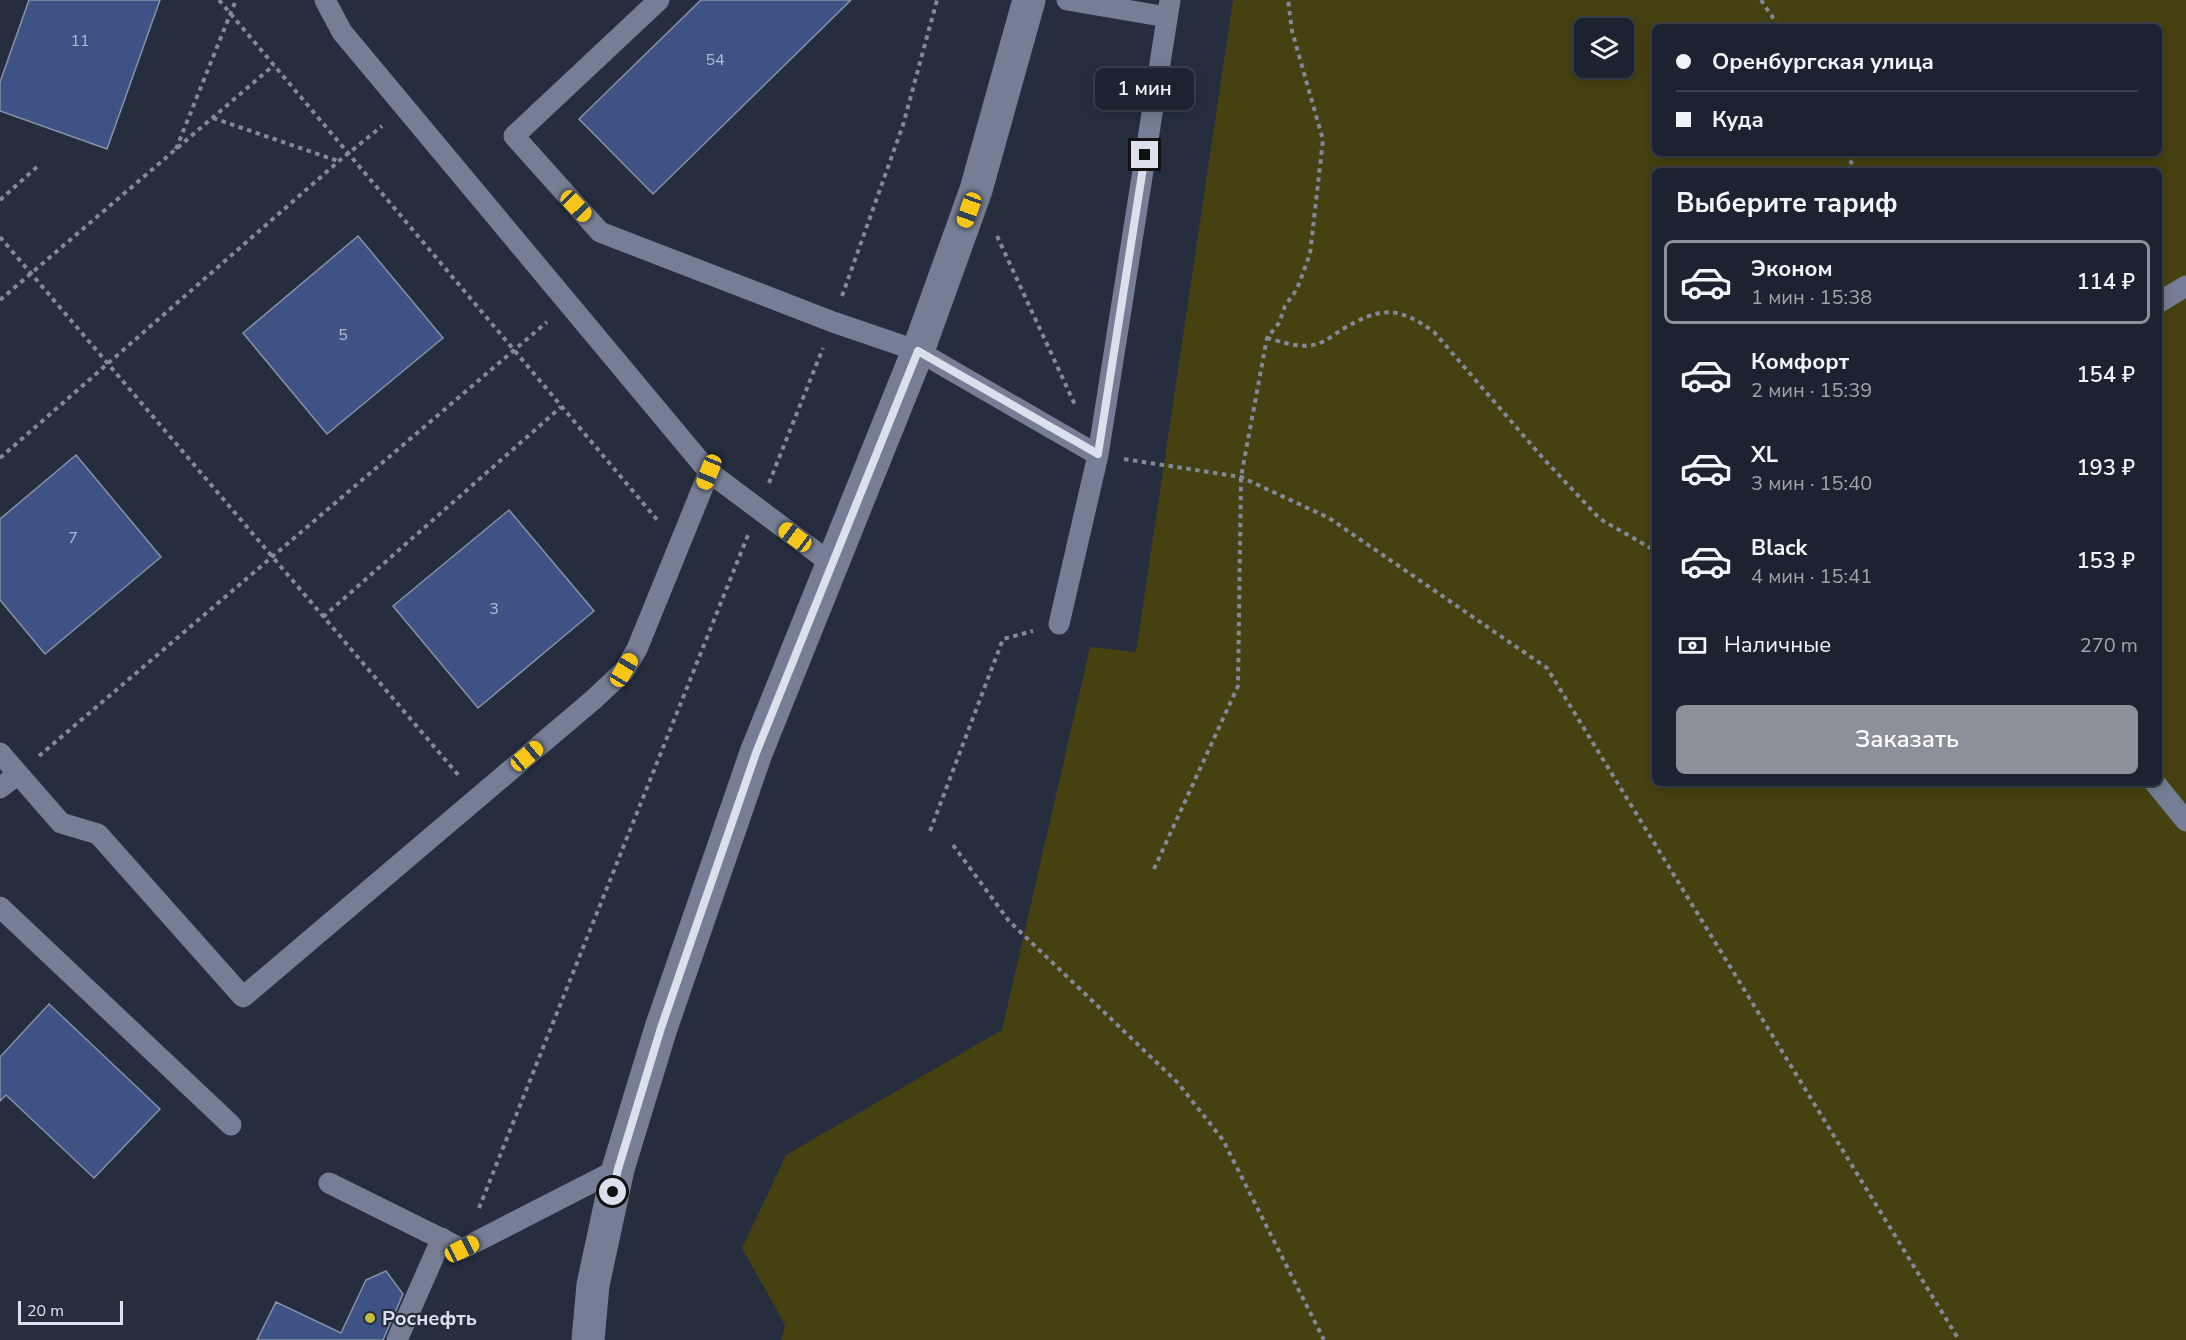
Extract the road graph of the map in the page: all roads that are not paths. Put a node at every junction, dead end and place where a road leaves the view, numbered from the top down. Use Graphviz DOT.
graph roads {
  1 [pos="325,0"];
  2 [pos="659,0"];
  3 [pos="1029,0"];
  4 [pos="1067,0"];
  5 [pos="1168,9"];
  6 [pos="2186,286"];
  7 [pos="2162,301"];
  8 [pos="918,351"];
  9 [pos="1098,454"];
  10 [pos="709,472"];
  11 [pos="832,564"];
  12 [pos="1059,624"];
  13 [pos="0,753"];
  14 [pos="18,774"];
  15 [pos="2157,786"];
  16 [pos="0,788"];
  17 [pos="2186,821"];
  18 [pos="0,907"];
  19 [pos="231,1125"];
  20 [pos="618,1169"];
  21 [pos="329,1183"];
  22 [pos="442,1239"];
  23 [pos="397,1340"];
  24 [pos="588,1340"];
  1 -- 10 [label="lane"];
  2 -- 8 [label="lane"];
  3 -- 8 [label="street"];
  4 -- 5 [label="lane"];
  5 -- 9 [label="lane"];
  6 -- 7 [label="lane"];
  8 -- 9 [label="lane"];
  8 -- 11 [label="street"];
  9 -- 12 [label="lane"];
  10 -- 11 [label="lane"];
  10 -- 14 [label="lane"];
  11 -- 20 [label="street"];
  13 -- 14 [label="lane"];
  14 -- 16 [label="lane"];
  15 -- 17 [label="lane"];
  18 -- 19 [label="lane"];
  20 -- 22 [label="lane"];
  20 -- 24 [label="street"];
  21 -- 22 [label="lane"];
  22 -- 23 [label="lane"];
}
